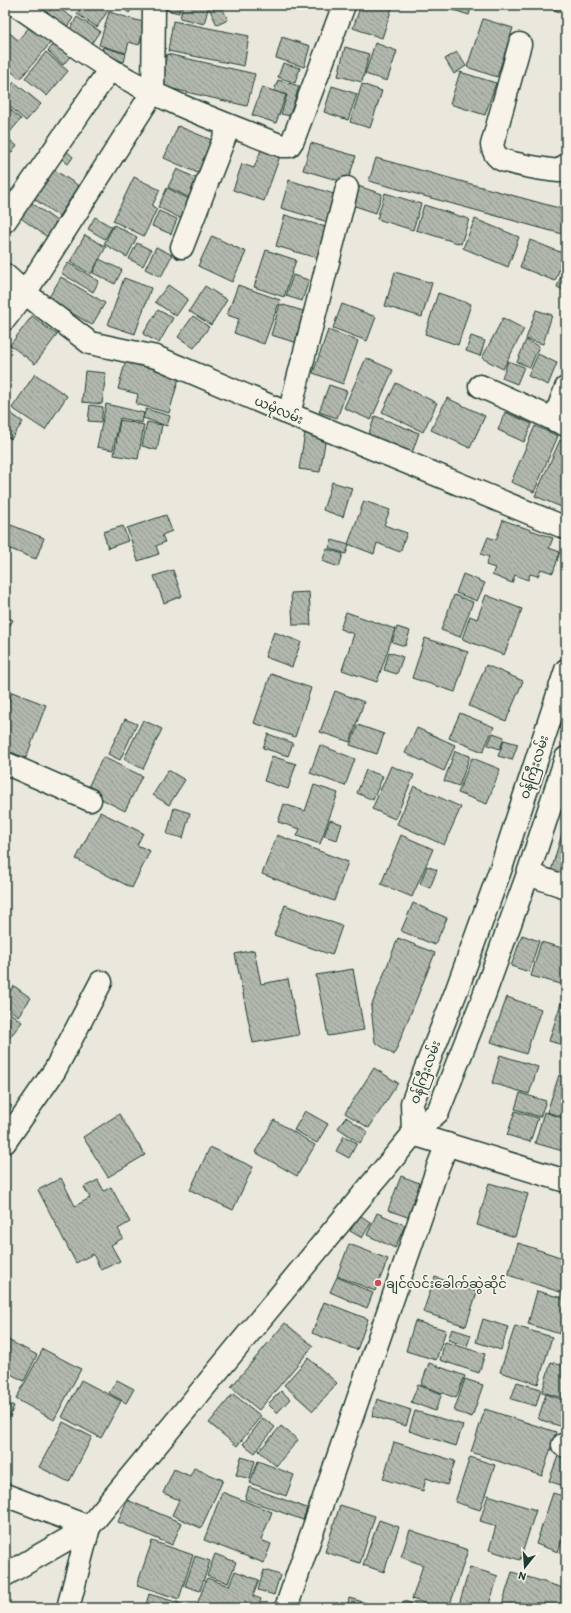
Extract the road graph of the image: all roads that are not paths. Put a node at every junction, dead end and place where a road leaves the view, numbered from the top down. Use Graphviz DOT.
graph roads {
  1 [pos="16,5"];
  2 [pos="154,5"];
  3 [pos="344,5"];
  4 [pos="520,44"];
  5 [pos="110,69"];
  6 [pos="153,92"];
  7 [pos="229,126"];
  8 [pos="566,165"];
  9 [pos="347,188"];
  10 [pos="5,221"];
  11 [pos="182,247"];
  12 [pos="5,275"];
  13 [pos="25,293"];
  14 [pos="5,319"];
  15 [pos="480,386"];
  16 [pos="566,388"];
  17 [pos="289,414"];
  18 [pos="560,423"];
  19 [pos="566,528"];
  20 [pos="566,670"];
  21 [pos="566,758"];
  22 [pos="5,763"];
  23 [pos="90,800"];
  24 [pos="528,874"];
  25 [pos="566,887"];
  26 [pos="101,982"];
  27 [pos="413,1134"];
  28 [pos="5,1142"];
  29 [pos="447,1144"];
  30 [pos="566,1181"];
  31 [pos="5,1495"];
  32 [pos="90,1527"];
  33 [pos="5,1575"];
  34 [pos="68,1608"];
  35 [pos="286,1608"];
  1 -- 5 [label="street"];
  2 -- 6 [label="street"];
  3 -- 7 [label="street"];
  4 -- 8 [label="street"];
  5 -- 6 [label="street"];
  5 -- 10 [label="street"];
  6 -- 7 [label="street"];
  6 -- 13 [label="street"];
  7 -- 11 [label="street"];
  9 -- 17 [label="street"];
  12 -- 13 [label="street, ယမုံလမ်း"];
  13 -- 14 [label="street"];
  13 -- 17 [label="street, ယမုံလမ်း"];
  15 -- 18 [label="street"];
  16 -- 18 [label="street"];
  17 -- 19 [label="street, ယမုံလမ်း"];
  20 -- 27 [label="street, ဝန်ကြီးလမ်း"];
  21 -- 24 [label="street, ဝန်ကြီးလမ်း"];
  22 -- 23 [label="street"];
  24 -- 25 [label="street"];
  24 -- 27 [label="street, ဝန်ကြီးလမ်း"];
  26 -- 28 [label="street"];
  27 -- 29 [label="street"];
  27 -- 32 [label="street"];
  29 -- 30 [label="street"];
  29 -- 35 [label="street"];
  31 -- 32 [label="street"];
  32 -- 33 [label="street"];
  32 -- 34 [label="street"];
}
